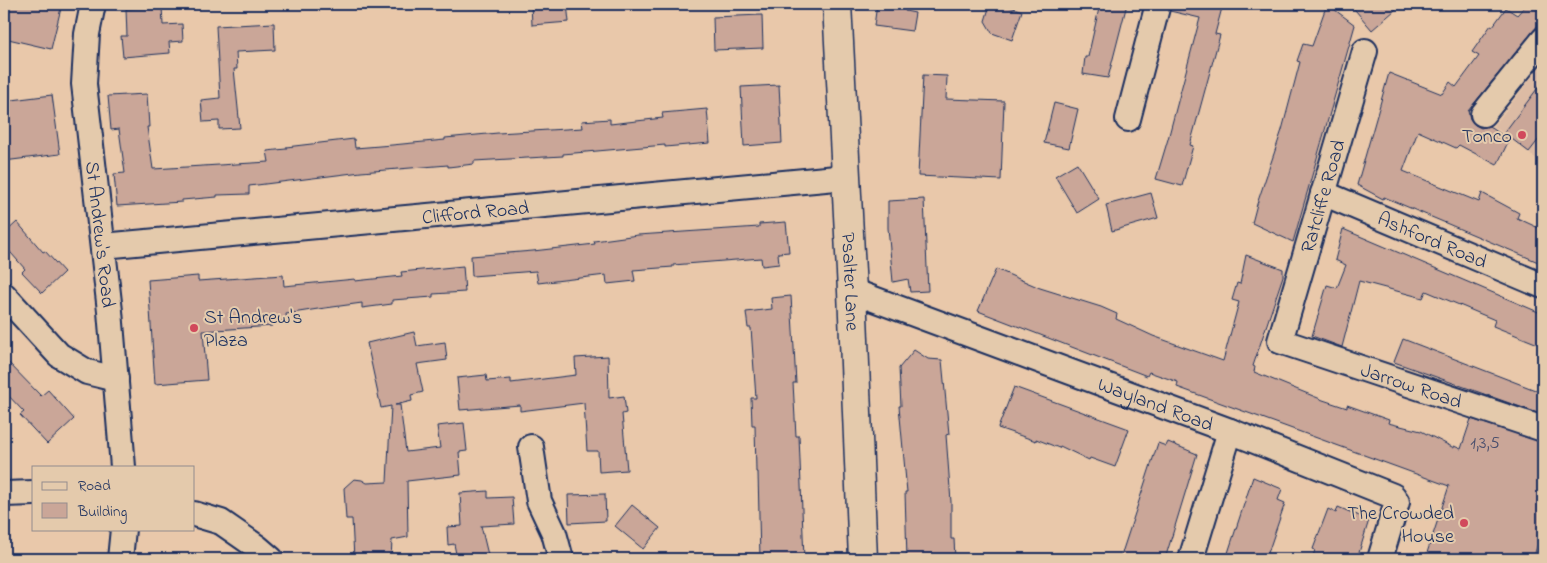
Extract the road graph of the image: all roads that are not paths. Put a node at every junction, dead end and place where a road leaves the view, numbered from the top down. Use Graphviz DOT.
graph roads {
  1 [pos="93,4"];
  2 [pos="837,4"];
  3 [pos="1158,4"];
  4 [pos="1543,40"];
  5 [pos="1365,51"];
  6 [pos="1483,114"];
  7 [pos="1128,119"];
  8 [pos="847,177"];
  9 [pos="1323,193"];
  10 [pos="103,246"];
  11 [pos="1543,286"];
  12 [pos="852,291"];
  13 [pos="4,295"];
  14 [pos="1280,341"];
  15 [pos="116,379"];
  16 [pos="1543,430"];
  17 [pos="1230,431"];
  18 [pos="531,447"];
  19 [pos="123,466"];
  20 [pos="32,493"];
  21 [pos="4,494"];
  22 [pos="195,514"];
  23 [pos="123,530"];
  24 [pos="120,559"];
  25 [pos="272,559"];
  26 [pos="561,559"];
  27 [pos="863,559"];
  28 [pos="1191,559"];
  29 [pos="1380,559"];
  1 -- 10 [label="street, St Andrew's Road"];
  2 -- 8 [label="street, Psalter Lane"];
  3 -- 7 [label="street"];
  4 -- 6 [label="street"];
  5 -- 9 [label="street, Ratcliffe Road"];
  8 -- 10 [label="street, Clifford Road"];
  8 -- 12 [label="street, Psalter Lane"];
  9 -- 11 [label="street, Ashford Road"];
  9 -- 14 [label="street, Ratcliffe Road"];
  10 -- 15 [label="street, St Andrew's Road"];
  12 -- 17 [label="street, Wayland Road"];
  12 -- 27 [label="street, Psalter Lane"];
  13 -- 15 [label="street"];
  14 -- 16 [label="street, Jarrow Road"];
  15 -- 19 [label="street, St Andrew's Road"];
  17 -- 28 [label="street"];
  17 -- 29 [label="street, Wayland Road"];
  18 -- 26 [label="street"];
  20 -- 21 [label="street"];
  22 -- 25 [label="street"];
  23 -- 24 [label="street"];
}
